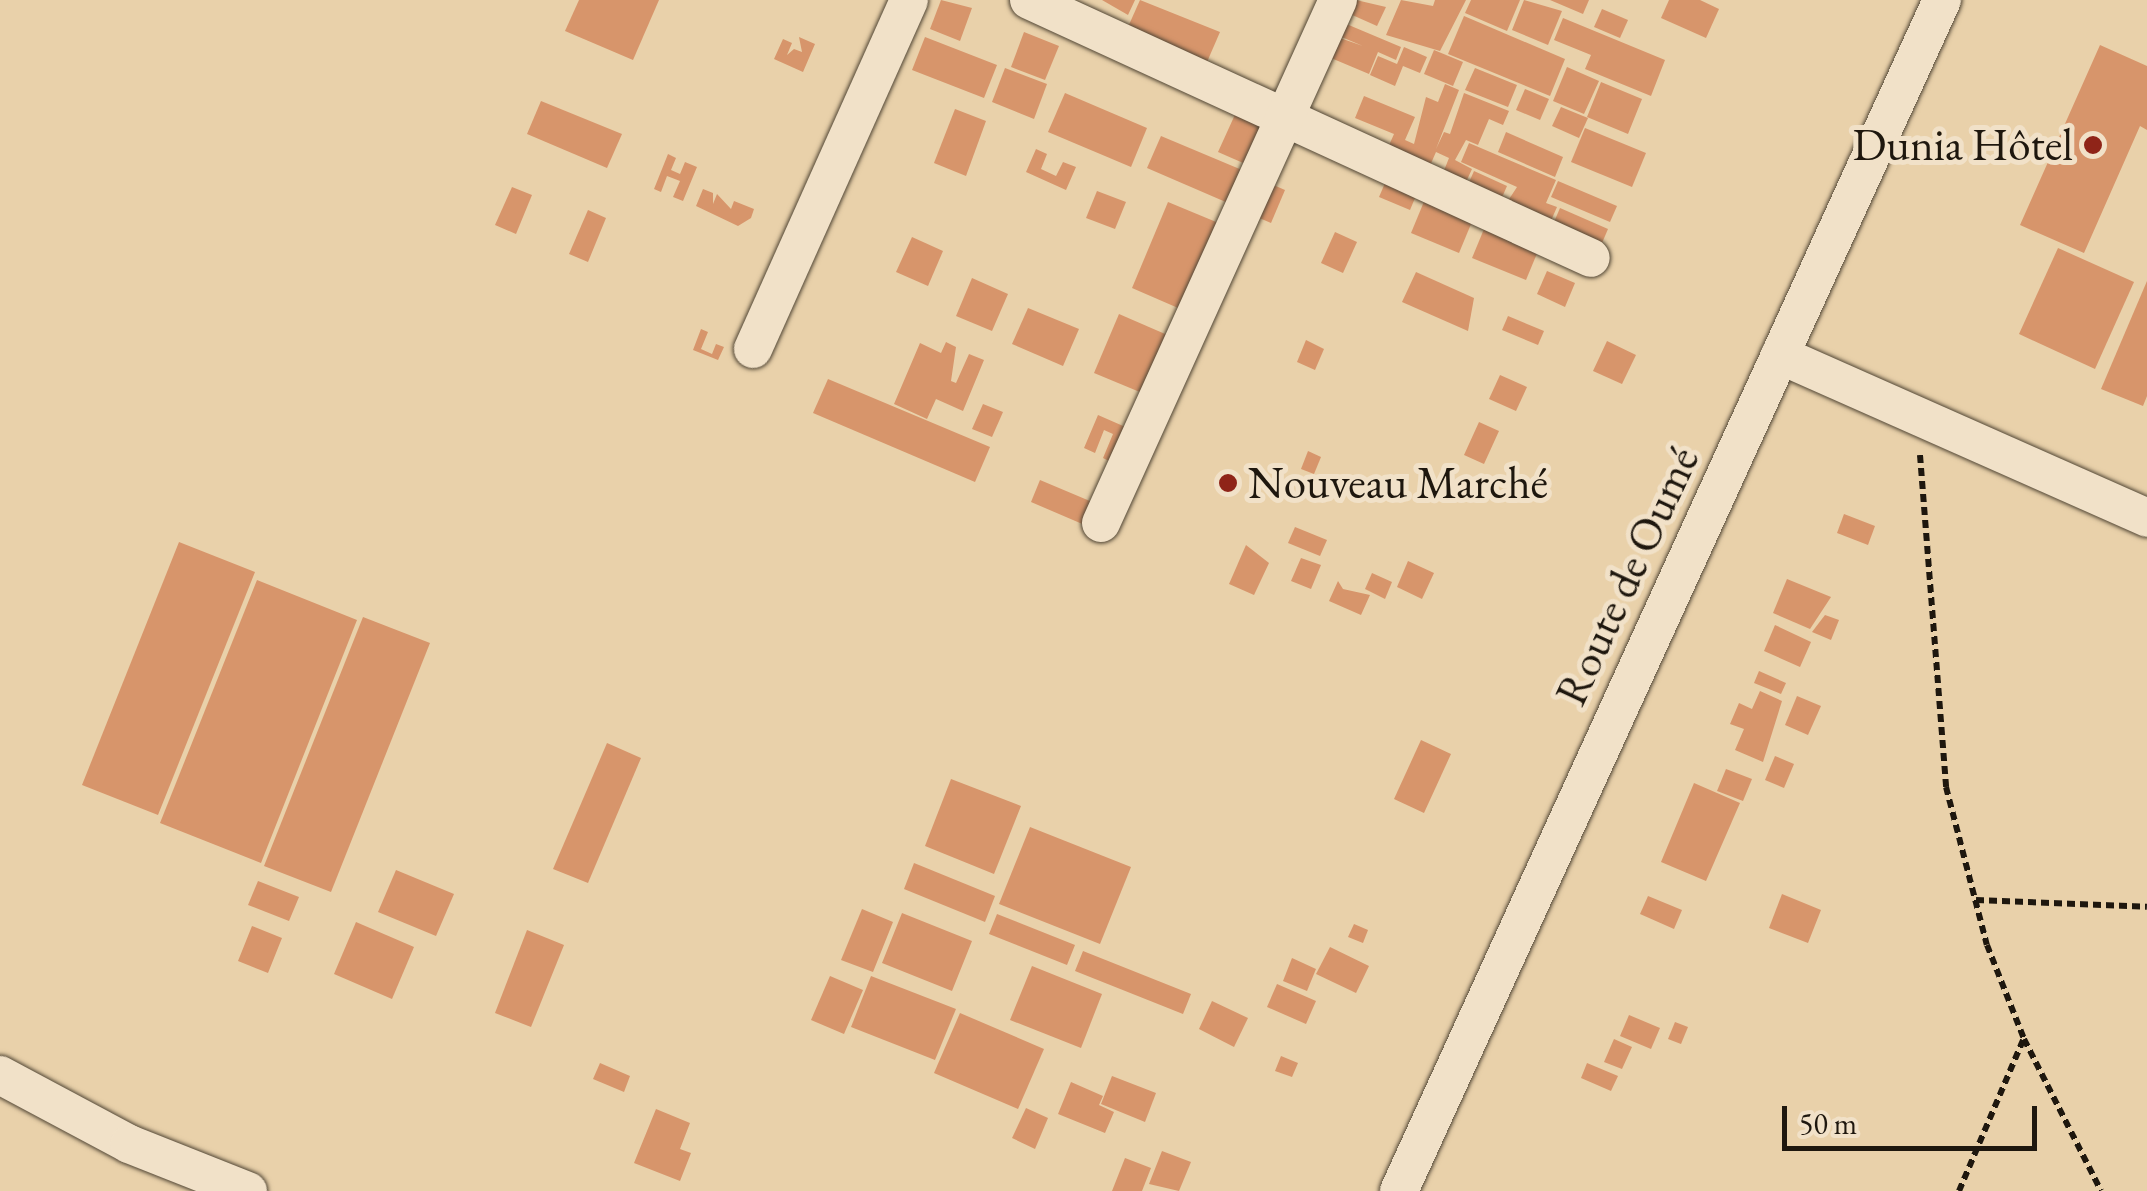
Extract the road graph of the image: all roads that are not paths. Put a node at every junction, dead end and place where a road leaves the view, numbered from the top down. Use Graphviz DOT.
graph roads {
  1 [pos="909,0"];
  2 [pos="1029,0"];
  3 [pos="1338,0"];
  4 [pos="1942,0"];
  5 [pos="1282,114"];
  6 [pos="1591,258"];
  7 [pos="753,350"];
  8 [pos="1780,355"];
  9 [pos="2147,518"];
  10 [pos="1101,523"];
  11 [pos="0,1076"];
  12 [pos="248,1191"];
  13 [pos="1399,1191"];
  1 -- 7 [label="street"];
  2 -- 5 [label="street"];
  3 -- 5 [label="street"];
  4 -- 8 [label="street, Route de Oumé"];
  5 -- 6 [label="street"];
  5 -- 10 [label="street"];
  8 -- 9 [label="street"];
  8 -- 13 [label="street, Route de Oumé"];
  11 -- 12 [label="street"];
}
